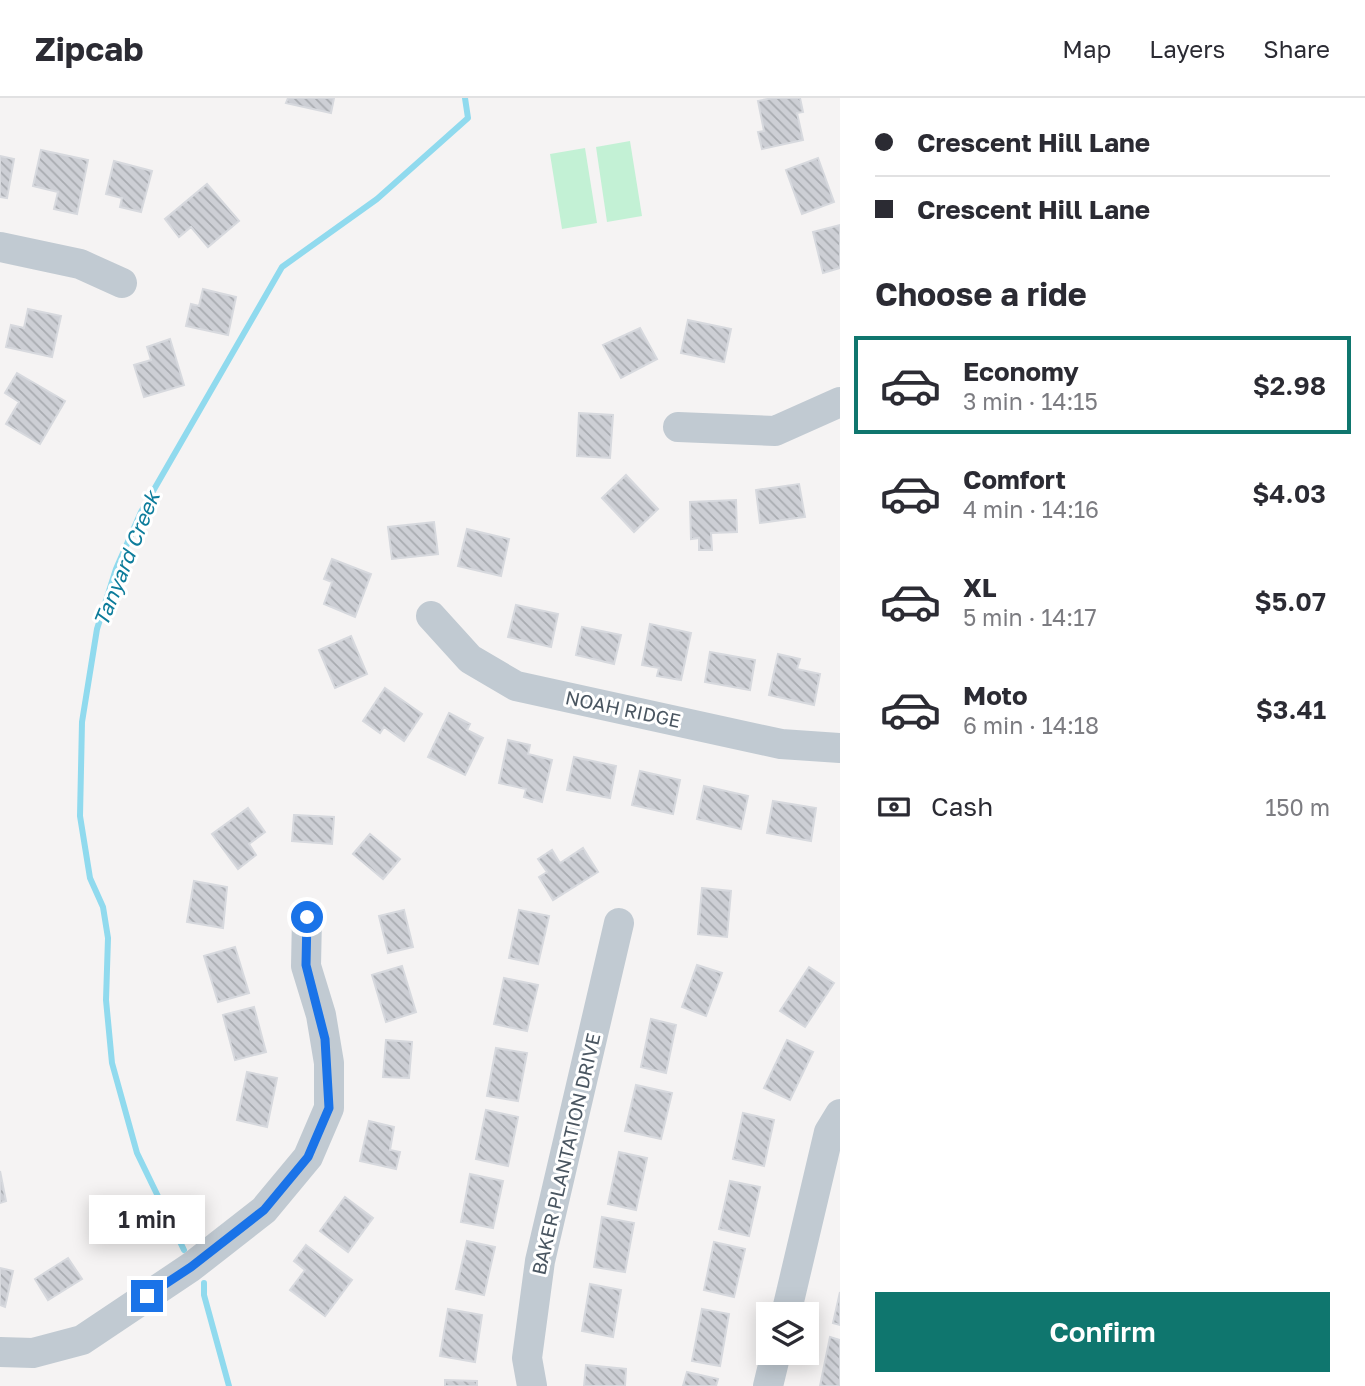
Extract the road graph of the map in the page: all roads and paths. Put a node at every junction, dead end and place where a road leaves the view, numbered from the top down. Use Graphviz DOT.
graph roads {
  1 [pos="0,247"];
  2 [pos="122,283"];
  3 [pos="840,402"];
  4 [pos="678,427"];
  5 [pos="431,615"];
  6 [pos="840,748"];
  7 [pos="307,917"];
  8 [pos="619,922"];
  9 [pos="840,1114"];
  10 [pos="789,1302"];
  11 [pos="0,1352"];
  12 [pos="773,1365"];
  13 [pos="532,1386"];
  14 [pos="768,1386"];
  1 -- 2 [label="street"];
  3 -- 4 [label="street"];
  5 -- 6 [label="street, NOAH RIDGE"];
  7 -- 11 [label="street"];
  8 -- 13 [label="street, BAKER PLANTATION DRIVE"];
  9 -- 10 [label="street"];
  12 -- 14 [label="street"];
}
